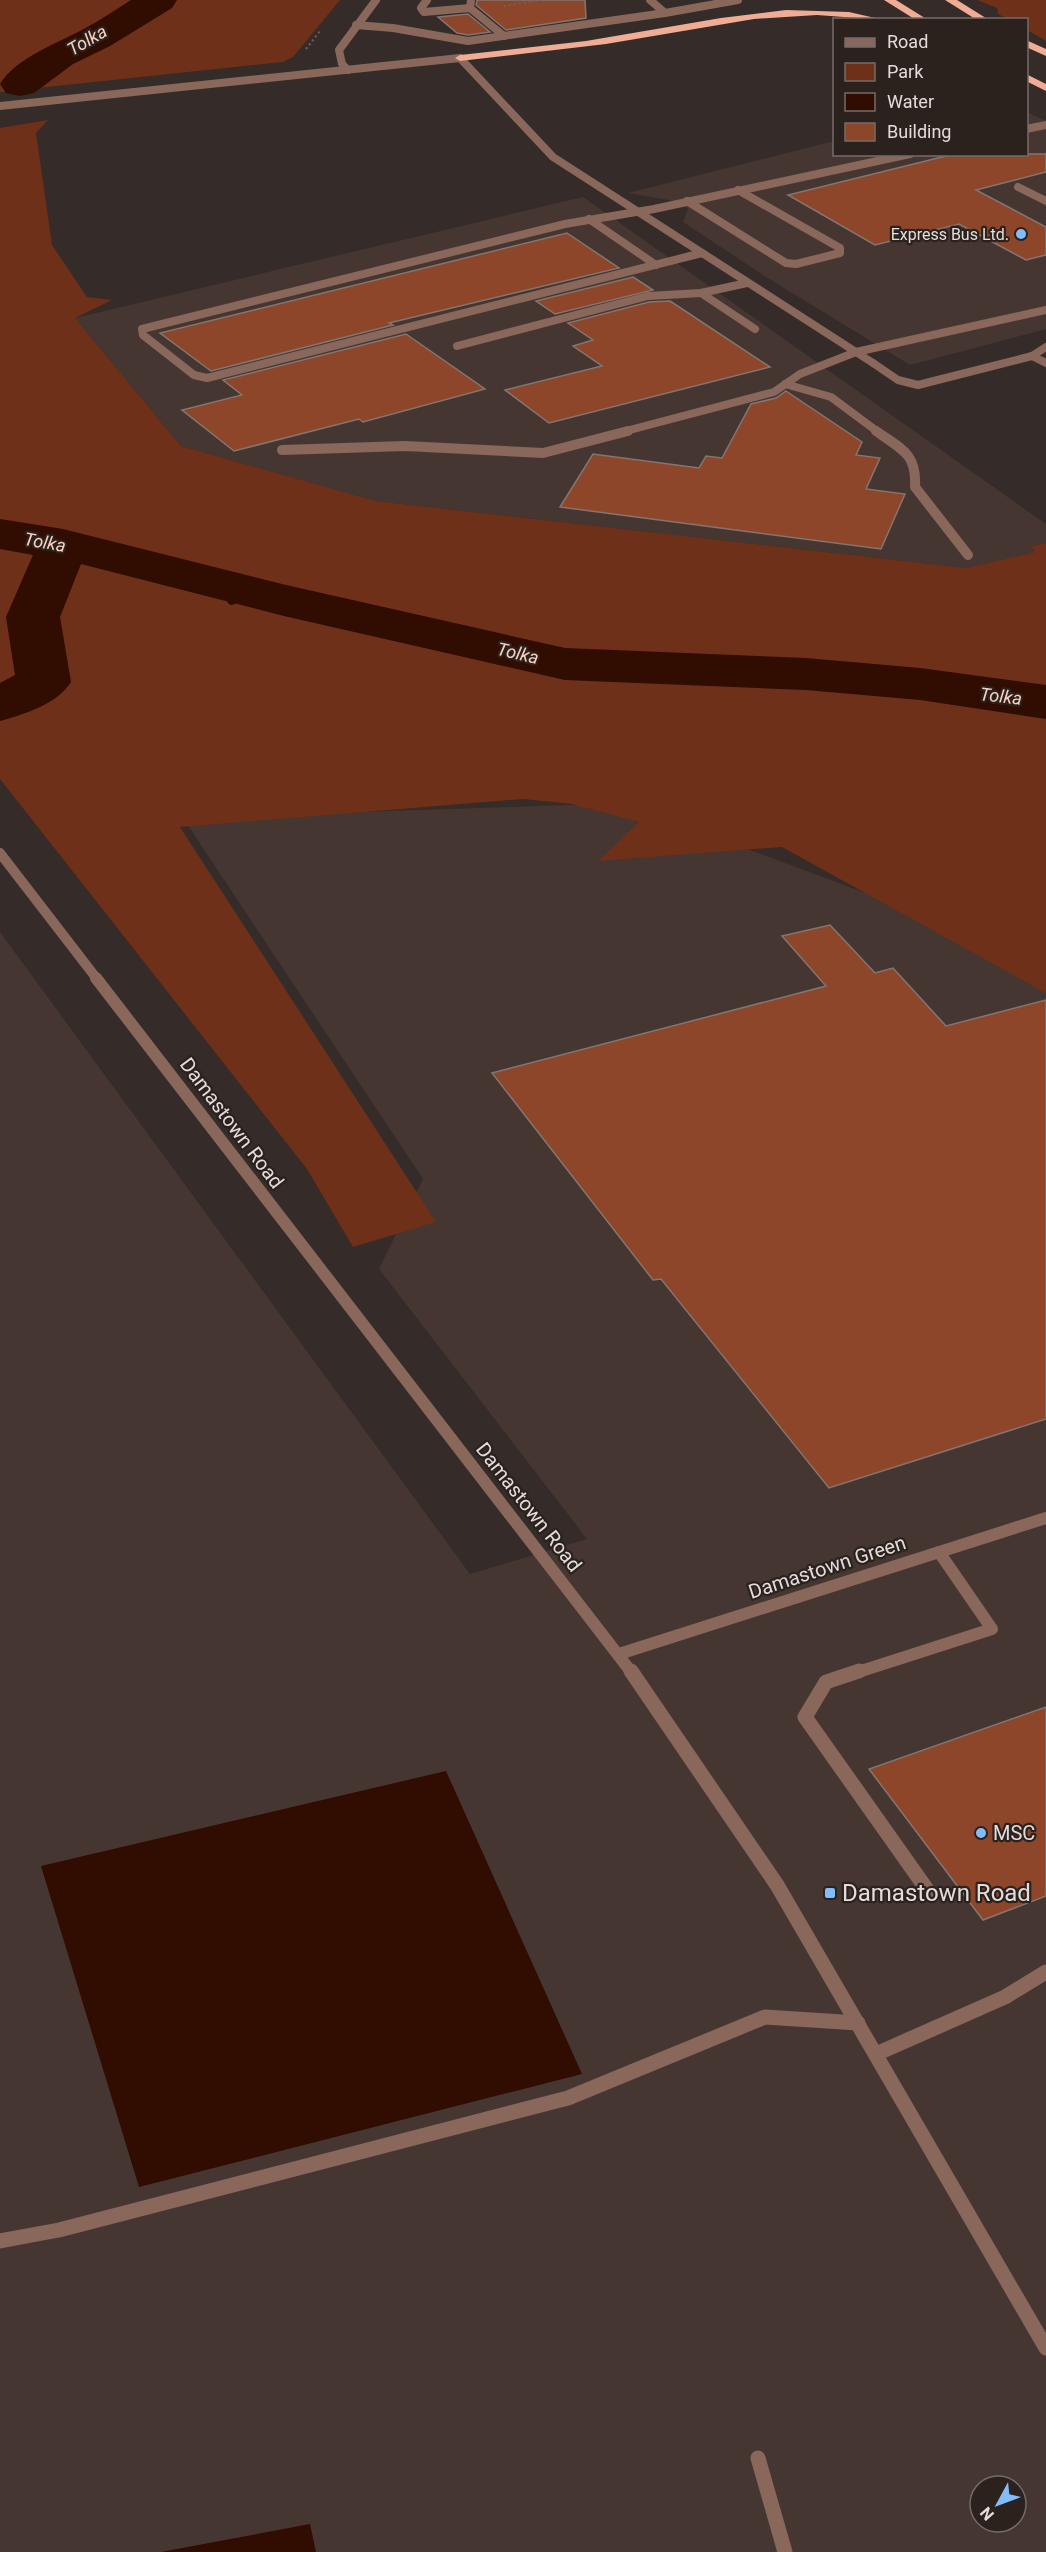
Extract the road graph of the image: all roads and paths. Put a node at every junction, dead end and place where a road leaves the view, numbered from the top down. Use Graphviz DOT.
graph roads {
  1 [pos="376,0"];
  2 [pos="427,0"];
  3 [pos="471,0"];
  4 [pos="541,0"];
  5 [pos="650,0"];
  6 [pos="738,0"];
  7 [pos="813,0"];
  8 [pos="889,0"];
  9 [pos="950,0"];
  10 [pos="495,7"];
  11 [pos="470,8"];
  12 [pos="785,12"];
  13 [pos="665,13"];
  14 [pos="870,18"];
  15 [pos="920,18"];
  16 [pos="982,18"];
  17 [pos="356,25"];
  18 [pos="504,36"];
  19 [pos="1028,44"];
  20 [pos="1046,53"];
  21 [pos="460,58"];
  22 [pos="348,70"];
  23 [pos="1028,78"];
  24 [pos="1028,87"];
  25 [pos="1046,88"];
  26 [pos="1046,94"];
  27 [pos="0,106"];
  28 [pos="1046,125"];
  29 [pos="1028,129"];
  30 [pos="900,156"];
  31 [pos="1018,187"];
  32 [pos="738,190"];
  33 [pos="687,201"];
  34 [pos="1046,201"];
  35 [pos="636,210"];
  36 [pos="589,219"];
  37 [pos="702,253"];
  38 [pos="656,265"];
  39 [pos="747,283"];
  40 [pos="701,293"];
  41 [pos="1046,310"];
  42 [pos="755,329"];
  43 [pos="457,346"];
  44 [pos="1046,347"];
  45 [pos="856,352"];
  46 [pos="1032,356"];
  47 [pos="1046,363"];
  48 [pos="785,384"];
  49 [pos="282,450"];
  50 [pos="968,555"];
  51 [pos="0,853"];
  52 [pos="1046,1518"];
  53 [pos="939,1552"];
  54 [pos="619,1654"];
  55 [pos="928,1891"];
  56 [pos="1046,1972"];
  57 [pos="858,2023"];
  58 [pos="876,2054"];
  59 [pos="0,2241"];
  60 [pos="1046,2348"];
  61 [pos="758,2458"];
  62 [pos="785,2552"];
  1 -- 17 [label="street"];
  2 -- 11 [label="street"];
  3 -- 11 [label="street"];
  4 -- 10 [label="path"];
  5 -- 13 [label="street"];
  6 -- 13 [label="street"];
  7 -- 12 [label="highway"];
  8 -- 15 [label="highway"];
  9 -- 16 [label="highway"];
  11 -- 18 [label="street"];
  12 -- 14 [label="highway"];
  12 -- 21 [label="highway"];
  13 -- 18 [label="street"];
  17 -- 18 [label="street"];
  17 -- 22 [label="street"];
  19 -- 20 [label="highway"];
  21 -- 22 [label="street"];
  21 -- 35 [label="street"];
  22 -- 27 [label="street"];
  23 -- 25 [label="highway"];
  24 -- 26 [label="highway"];
  28 -- 29 [label="street"];
  30 -- 32 [label="street"];
  31 -- 34 [label="street"];
  32 -- 33 [label="street"];
  32 -- 33 [label="street"];
  33 -- 35 [label="street"];
  35 -- 36 [label="street"];
  35 -- 37 [label="street"];
  36 -- 38 [label="street"];
  36 -- 38 [label="street"];
  37 -- 38 [label="street"];
  37 -- 39 [label="street"];
  39 -- 40 [label="street"];
  39 -- 45 [label="street"];
  40 -- 42 [label="street"];
  40 -- 43 [label="street"];
  41 -- 45 [label="street"];
  44 -- 46 [label="street"];
  45 -- 46 [label="street"];
  45 -- 48 [label="street"];
  46 -- 47 [label="street"];
  48 -- 49 [label="street"];
  48 -- 50 [label="street"];
  51 -- 54 [label="street, Damastown Road"];
  52 -- 53 [label="street, Damastown Green"];
  53 -- 54 [label="street, Damastown Green"];
  53 -- 55 [label="street"];
  54 -- 57 [label="street, Damastown Road"];
  56 -- 58 [label="street"];
  57 -- 58 [label="street, Damastown Road"];
  57 -- 59 [label="street"];
  58 -- 60 [label="street, Damastown Road"];
  61 -- 62 [label="street"];
}
